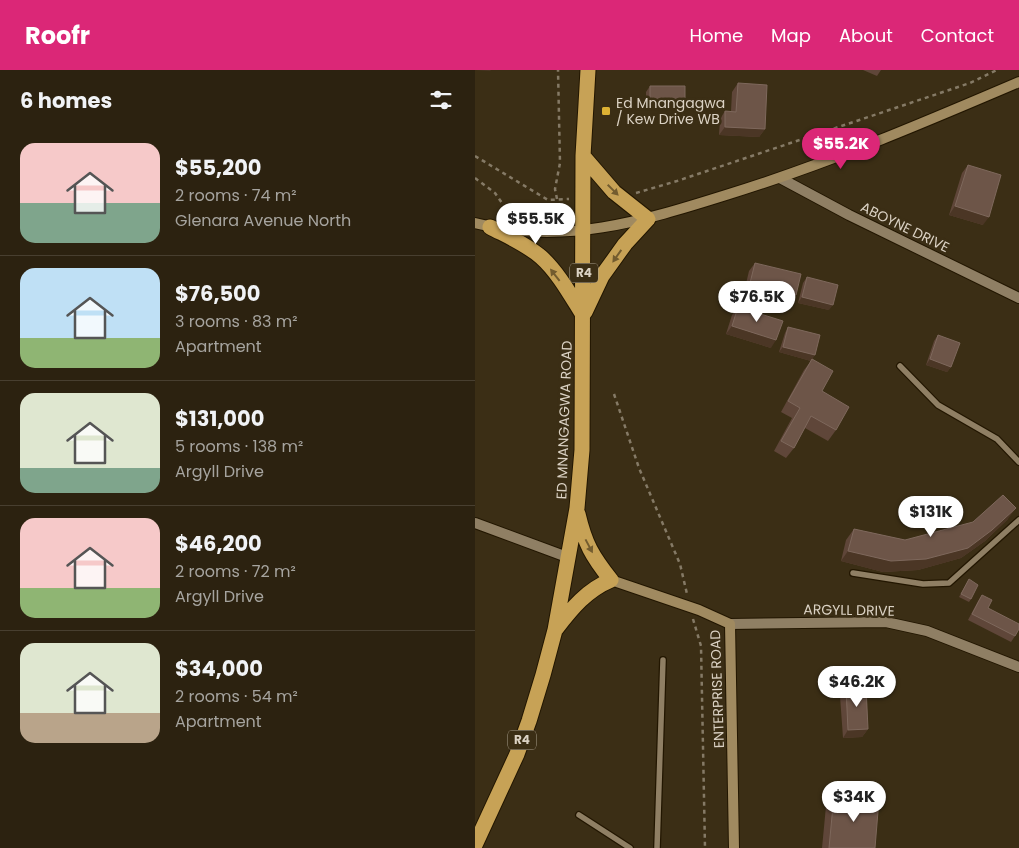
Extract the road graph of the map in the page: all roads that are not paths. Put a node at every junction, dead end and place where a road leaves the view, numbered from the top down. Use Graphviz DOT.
graph roads {
  1 [pos="588,70"];
  2 [pos="1019,82"];
  3 [pos="583,156"];
  4 [pos="780,178"];
  5 [pos="648,219"];
  6 [pos="482,225"];
  7 [pos="584,231"];
  8 [pos="1019,298"];
  9 [pos="583,315"];
  10 [pos="900,366"];
  11 [pos="1019,462"];
  12 [pos="577,508"];
  13 [pos="1019,520"];
  14 [pos="475,523"];
  15 [pos="567,557"];
  16 [pos="853,573"];
  17 [pos="611,580"];
  18 [pos="730,624"];
  19 [pos="555,630"];
  20 [pos="663,660"];
  21 [pos="1019,668"];
  22 [pos="579,815"];
  23 [pos="475,845"];
  24 [pos="630,848"];
  25 [pos="657,848"];
  26 [pos="734,848"];
  1 -- 3 [label="highway, ED MNANGAGWA ROAD / R4"];
  2 -- 4 [label="main road"];
  3 -- 5 [label="highway, one-way"];
  3 -- 7 [label="highway, ED MNANGAGWA ROAD / R4"];
  4 -- 5 [label="main road"];
  4 -- 8 [label="street, ABOYNE DRIVE"];
  5 -- 7 [label="main road"];
  5 -- 9 [label="highway, one-way"];
  6 -- 7 [label="main road"];
  9 -- 6 [label="highway, one-way"];
  7 -- 9 [label="highway, ED MNANGAGWA ROAD / R4"];
  9 -- 12 [label="highway, ED MNANGAGWA ROAD / R4"];
  10 -- 11 [label="lane"];
  12 -- 15 [label="highway, ED MNANGAGWA ROAD / R4"];
  12 -- 17 [label="highway, one-way"];
  13 -- 16 [label="lane"];
  14 -- 15 [label="street"];
  15 -- 19 [label="highway, ED MNANGAGWA ROAD / R4"];
  17 -- 18 [label="main road, ENTERPRISE ROAD"];
  17 -- 19 [label="highway"];
  18 -- 21 [label="street, ARGYLL DRIVE"];
  18 -- 26 [label="main road, ENTERPRISE ROAD"];
  19 -- 23 [label="highway, ED MNANGAGWA ROAD / R4"];
  20 -- 25 [label="lane"];
  22 -- 24 [label="lane"];
}
